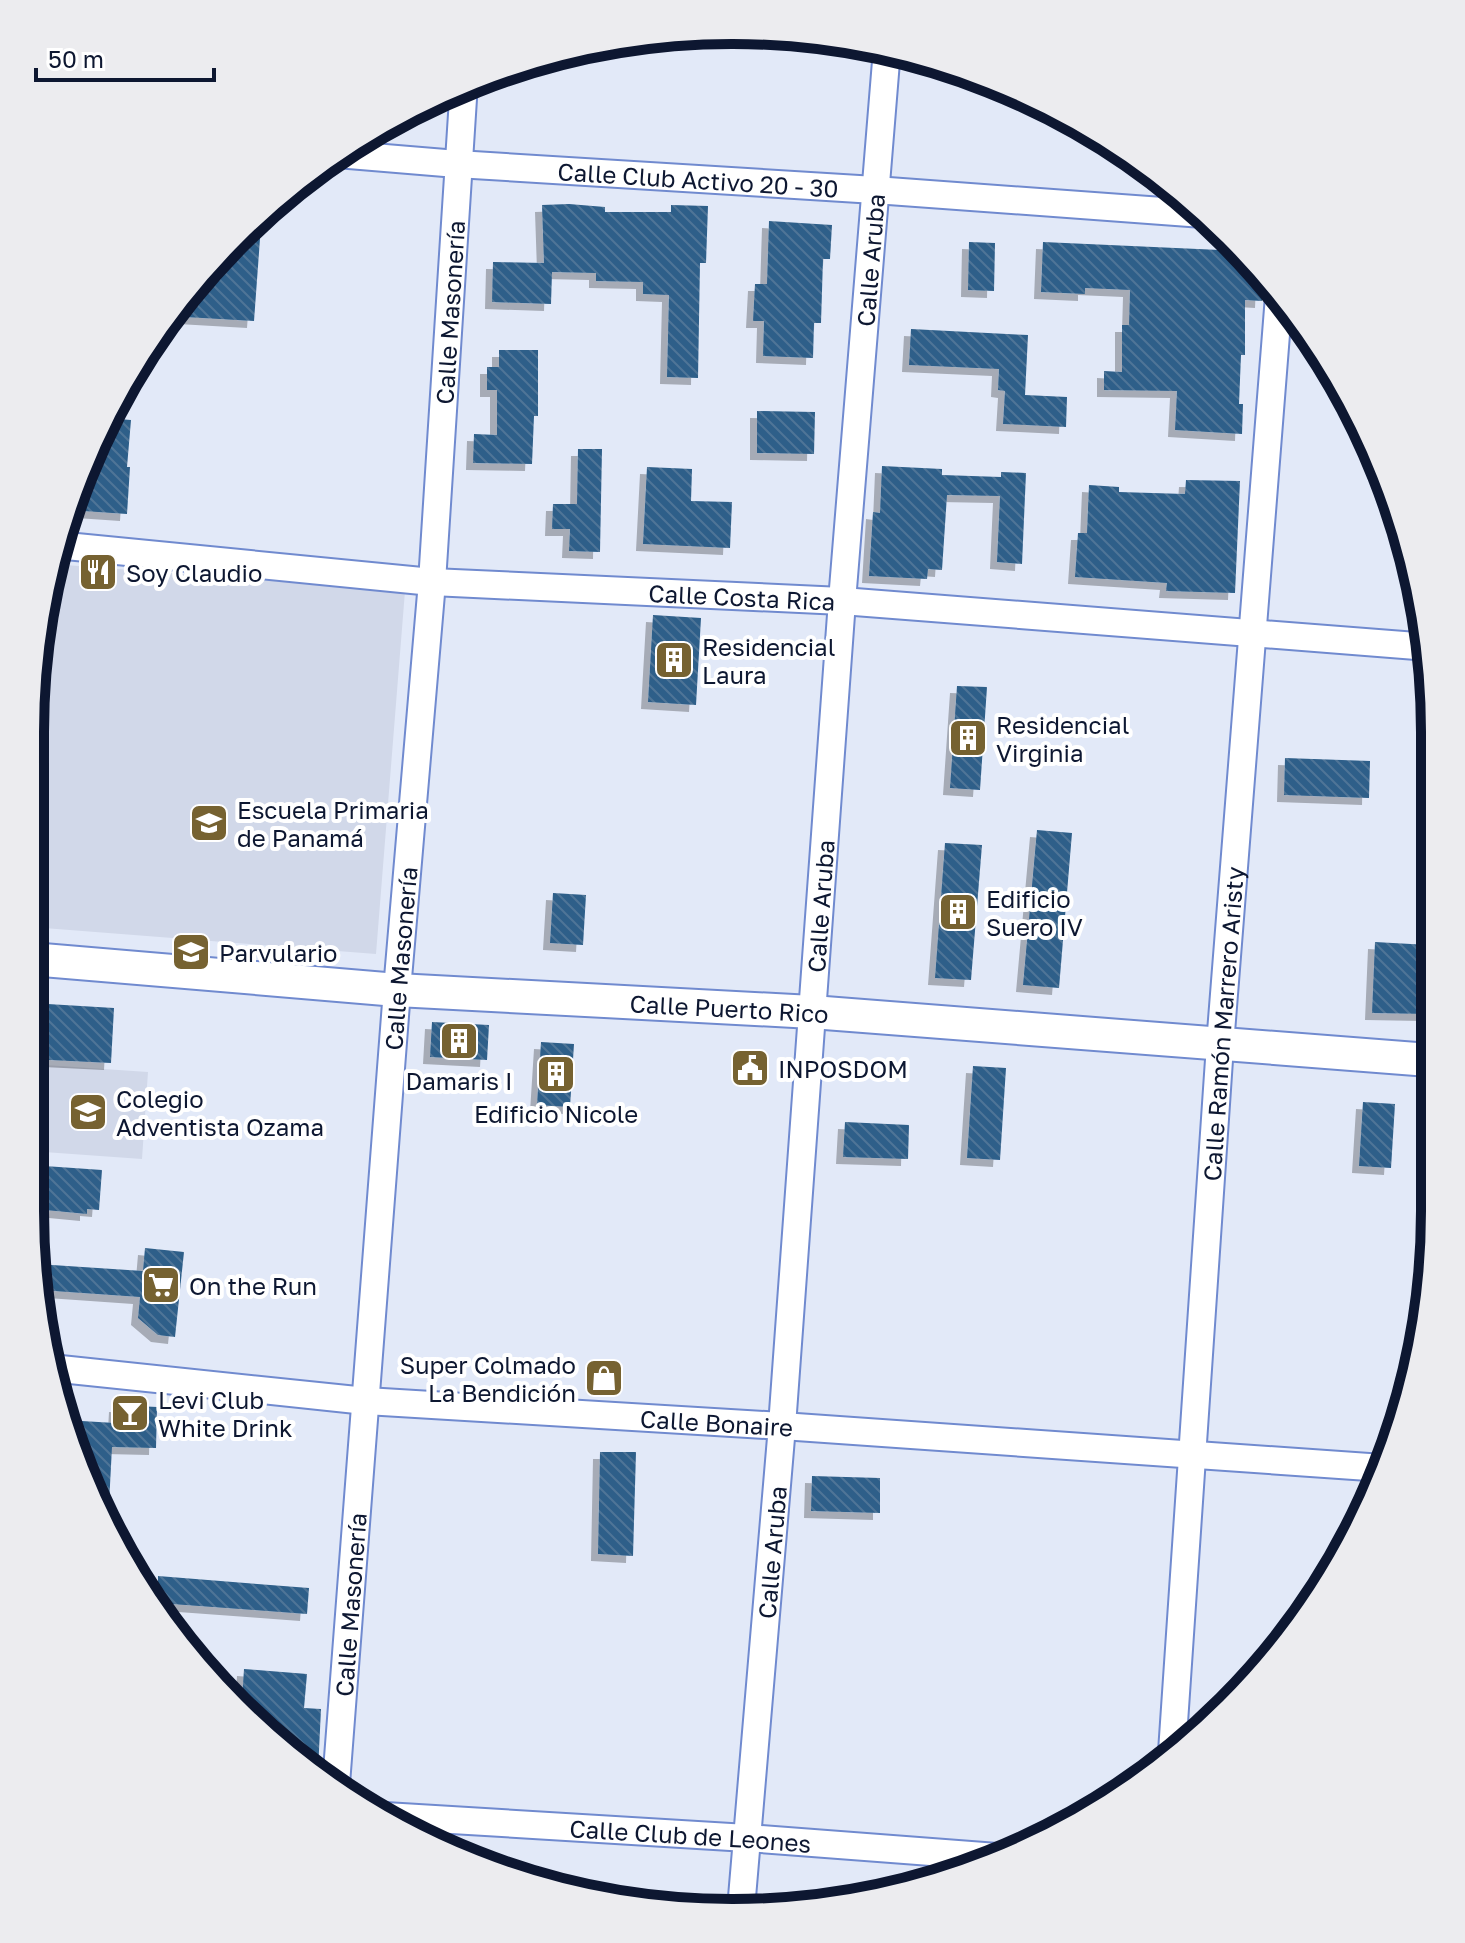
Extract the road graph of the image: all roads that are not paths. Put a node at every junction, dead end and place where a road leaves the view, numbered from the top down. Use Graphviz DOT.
graph roads {
  1 [pos="886,61"];
  2 [pos="463,99"];
  3 [pos="357,156"];
  4 [pos="457,164"];
  5 [pos="875,190"];
  6 [pos="1183,213"];
  7 [pos="1278,312"];
  8 [pos="69,546"];
  9 [pos="432,582"];
  10 [pos="842,601"];
  11 [pos="1253,633"];
  12 [pos="1415,646"];
  13 [pos="44,960"];
  14 [pos="397,990"];
  15 [pos="812,1012"];
  16 [pos="1220,1045"];
  17 [pos="1421,1059"];
  18 [pos="63,1369"];
  19 [pos="366,1401"];
  20 [pos="782,1426"];
  21 [pos="1193,1455"];
  22 [pos="1371,1467"];
  23 [pos="1173,1739"];
  24 [pos="337,1774"];
  25 [pos="408,1817"];
  26 [pos="747,1838"];
  27 [pos="973,1855"];
  28 [pos="742,1899"];
  1 -- 5 [label="street, Calle Aruba"];
  2 -- 4 [label="street, Calle Masonería"];
  3 -- 4 [label="street, Calle Club Activo 20 - 30"];
  4 -- 5 [label="street, Calle Club Activo 20 - 30"];
  4 -- 9 [label="street, Calle Masonería"];
  5 -- 6 [label="street, Calle Club Activo 20 - 30"];
  5 -- 10 [label="street, Calle Aruba"];
  7 -- 11 [label="street, Calle Ramón Marrero Aristy"];
  8 -- 9 [label="street, Calle Costa Rica"];
  9 -- 10 [label="street, Calle Costa Rica"];
  9 -- 14 [label="street, Calle Masonería"];
  10 -- 11 [label="street, Calle Costa Rica"];
  10 -- 15 [label="street, Calle Aruba"];
  11 -- 12 [label="street, Calle Costa Rica"];
  11 -- 16 [label="street, Calle Ramón Marrero Aristy"];
  13 -- 14 [label="street, Calle Puerto Rico"];
  14 -- 15 [label="street, Calle Puerto Rico"];
  14 -- 19 [label="street, Calle Masonería"];
  15 -- 16 [label="street, Calle Puerto Rico"];
  15 -- 20 [label="street, Calle Aruba"];
  16 -- 17 [label="street, Calle Puerto Rico"];
  16 -- 21 [label="street, Calle Ramón Marrero Aristy"];
  18 -- 19 [label="street, Calle Bonaire"];
  19 -- 20 [label="street, Calle Bonaire"];
  19 -- 24 [label="street, Calle Masonería"];
  20 -- 21 [label="street, Calle Bonaire"];
  20 -- 26 [label="street, Calle Aruba"];
  21 -- 22 [label="street, Calle Bonaire"];
  21 -- 23 [label="street, Calle Ramón Marrero Aristy"];
  25 -- 26 [label="street, Calle Club de Leones"];
  26 -- 27 [label="street, Calle Club de Leones"];
  26 -- 28 [label="street, Calle Aruba"];
}
